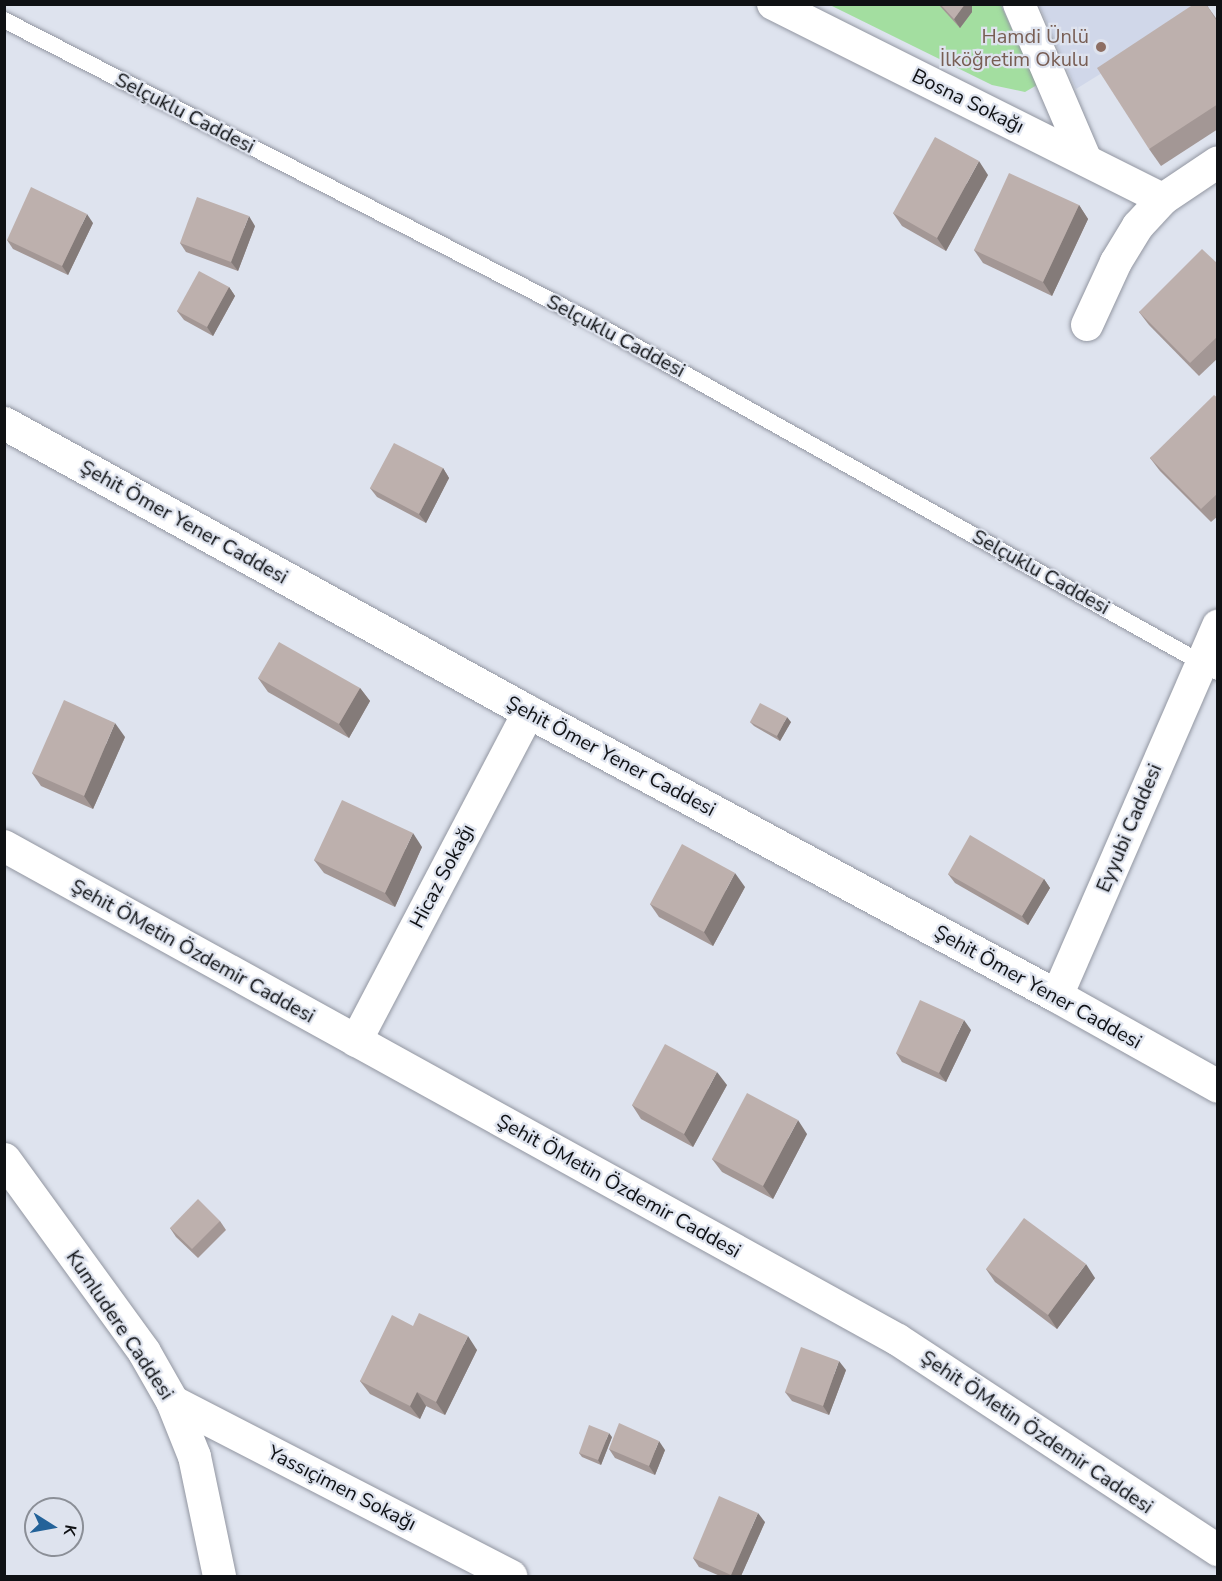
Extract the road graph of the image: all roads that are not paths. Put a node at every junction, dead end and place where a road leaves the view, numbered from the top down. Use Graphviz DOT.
graph roads {
  1 [pos="773,4"];
  2 [pos="1019,4"];
  3 [pos="4,20"];
  4 [pos="1086,160"];
  5 [pos="1218,162"];
  6 [pos="1163,199"];
  7 [pos="1087,326"];
  8 [pos="4,423"];
  9 [pos="1218,626"];
  10 [pos="1209,666"];
  11 [pos="529,712"];
  12 [pos="4,846"];
  13 [pos="1057,996"];
  14 [pos="356,1041"];
  15 [pos="1218,1086"];
  16 [pos="4,1159"];
  17 [pos="172,1401"];
  18 [pos="1218,1550"];
  19 [pos="219,1576"];
  20 [pos="512,1576"];
  1 -- 4 [label="street, Bosna Sokağı"];
  2 -- 4 [label="street"];
  3 -- 10 [label="lane, Selçuklu Caddesi"];
  4 -- 6 [label="street, Bosna Sokağı"];
  5 -- 6 [label="street"];
  6 -- 7 [label="street"];
  8 -- 11 [label="street, Şehit Ömer Yener Caddesi"];
  9 -- 10 [label="street, Eyyubi Caddesi"];
  10 -- 13 [label="street, Eyyubi Caddesi"];
  11 -- 13 [label="street, Şehit Ömer Yener Caddesi"];
  11 -- 14 [label="street, Hicaz Sokağı"];
  12 -- 14 [label="street, Şehit ÖMetin Özdemir Caddesi"];
  13 -- 15 [label="street, Şehit Ömer Yener Caddesi"];
  14 -- 18 [label="street, Şehit ÖMetin Özdemir Caddesi"];
  16 -- 17 [label="street, Kumludere Caddesi"];
  17 -- 19 [label="street, Kumludere Caddesi"];
  17 -- 20 [label="street, Yassıçimen Sokağı"];
}
